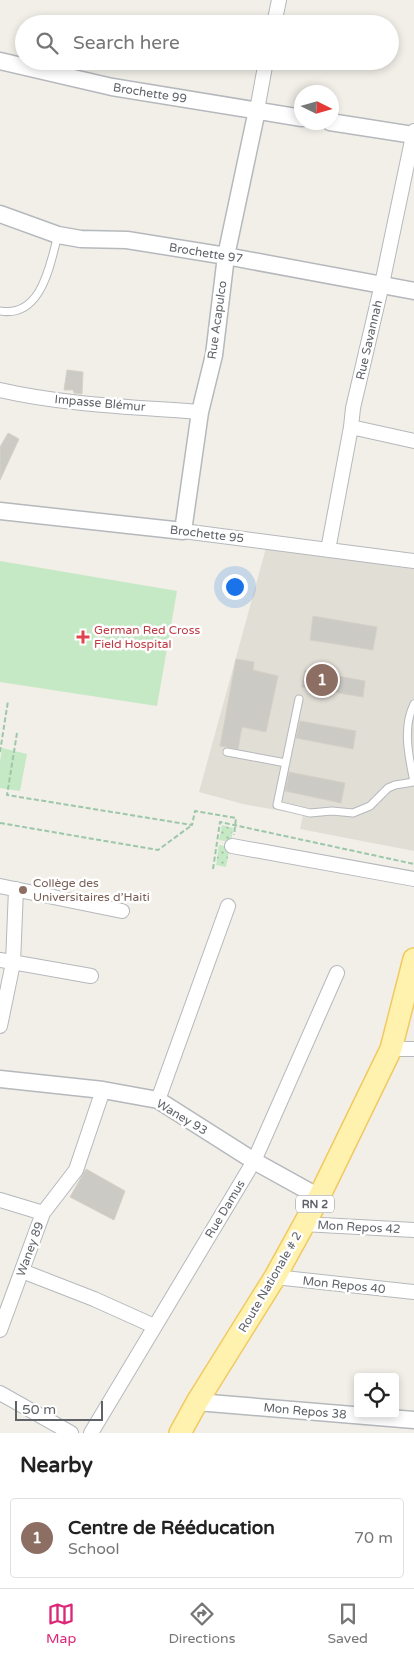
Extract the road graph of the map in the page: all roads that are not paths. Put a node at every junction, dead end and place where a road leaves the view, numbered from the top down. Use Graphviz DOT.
graph roads {
  1 [pos="279,0"];
  2 [pos="276,15"];
  3 [pos="0,61"];
  4 [pos="15,64"];
  5 [pos="39,70"];
  6 [pos="264,70"];
  7 [pos="256,110"];
  8 [pos="294,117"];
  9 [pos="339,123"];
  10 [pos="414,134"];
  11 [pos="0,214"];
  12 [pos="58,235"];
  13 [pos="226,256"];
  14 [pos="382,284"];
  15 [pos="414,291"];
  16 [pos="0,311"];
  17 [pos="0,390"];
  18 [pos="200,412"];
  19 [pos="352,427"];
  20 [pos="414,441"];
  21 [pos="0,511"];
  22 [pos="183,531"];
  23 [pos="328,550"];
  24 [pos="414,561"];
  25 [pos="299,699"];
  26 [pos="414,704"];
  27 [pos="227,752"];
  28 [pos="286,763"];
  29 [pos="414,782"];
  30 [pos="232,846"];
  31 [pos="414,879"];
  32 [pos="0,886"];
  33 [pos="16,888"];
  34 [pos="228,906"];
  35 [pos="122,910"];
  36 [pos="414,959"];
  37 [pos="6,961"];
  38 [pos="337,973"];
  39 [pos="91,976"];
  40 [pos="0,1026"];
  41 [pos="391,1049"];
  42 [pos="414,1049"];
  43 [pos="0,1079"];
  44 [pos="103,1090"];
  45 [pos="158,1100"];
  46 [pos="254,1161"];
  47 [pos="319,1197"];
  48 [pos="0,1200"];
  49 [pos="43,1213"];
  50 [pos="303,1224"];
  51 [pos="414,1230"];
  52 [pos="22,1271"];
  53 [pos="274,1277"];
  54 [pos="414,1292"];
  55 [pos="154,1326"];
  56 [pos="0,1330"];
  57 [pos="0,1393"];
  58 [pos="197,1402"];
  59 [pos="414,1420"];
  60 [pos="71,1433"];
  61 [pos="91,1433"];
  62 [pos="180,1433"];
  1 -- 2 [label="street"];
  3 -- 4 [label="street, Brochette 99"];
  5 -- 7 [label="street, Brochette 99"];
  6 -- 7 [label="street"];
  7 -- 8 [label="street, Brochette 99"];
  7 -- 13 [label="street, Rue Acapulco"];
  9 -- 10 [label="street"];
  10 -- 14 [label="street, Rue Savannah"];
  11 -- 12 [label="street, Brochette 97"];
  12 -- 13 [label="street, Brochette 97"];
  12 -- 16 [label="lane"];
  13 -- 14 [label="street, Brochette 97"];
  13 -- 18 [label="street, Rue Acapulco"];
  14 -- 15 [label="street, Brochette 97"];
  14 -- 19 [label="street, Rue Savannah"];
  17 -- 18 [label="street, Impasse Blémur"];
  18 -- 22 [label="street, Rue Acapulco"];
  19 -- 20 [label="street"];
  19 -- 23 [label="street, Rue Savannah"];
  21 -- 22 [label="street, Brochette 95"];
  22 -- 23 [label="street, Brochette 95"];
  23 -- 24 [label="street, Brochette 95"];
  25 -- 28 [label="lane"];
  26 -- 29 [label="lane"];
  27 -- 28 [label="lane"];
  28 -- 29 [label="lane"];
  30 -- 31 [label="street"];
  32 -- 33 [label="street"];
  33 -- 35 [label="street"];
  33 -- 37 [label="street"];
  34 -- 45 [label="street"];
  36 -- 41 [label="main road, Route Nationale # 2 / RN 2"];
  37 -- 39 [label="street"];
  37 -- 40 [label="street"];
  38 -- 46 [label="street, Rue Damus"];
  41 -- 42 [label="street"];
  41 -- 47 [label="main road, Route Nationale # 2 / RN 2"];
  43 -- 44 [label="street, Waney 93"];
  44 -- 45 [label="street, Waney 93"];
  44 -- 49 [label="street, Waney 89"];
  45 -- 46 [label="street, Waney 93"];
  46 -- 47 [label="street, Waney 93"];
  46 -- 55 [label="street, Rue Damus"];
  47 -- 50 [label="main road, Route Nationale # 2 / RN 2"];
  48 -- 49 [label="street"];
  49 -- 52 [label="street, Waney 89"];
  50 -- 51 [label="street, Mon Repos 42"];
  50 -- 53 [label="main road, Route Nationale # 2 / RN 2"];
  52 -- 55 [label="street"];
  52 -- 56 [label="street, Waney 89"];
  53 -- 54 [label="street, Mon Repos 40"];
  53 -- 58 [label="main road, Route Nationale # 2 / RN 2"];
  55 -- 61 [label="street, Rue Damus"];
  57 -- 60 [label="street"];
  58 -- 59 [label="street, Mon Repos 38"];
  58 -- 62 [label="main road, Route Nationale # 2 / RN 2"];
}
